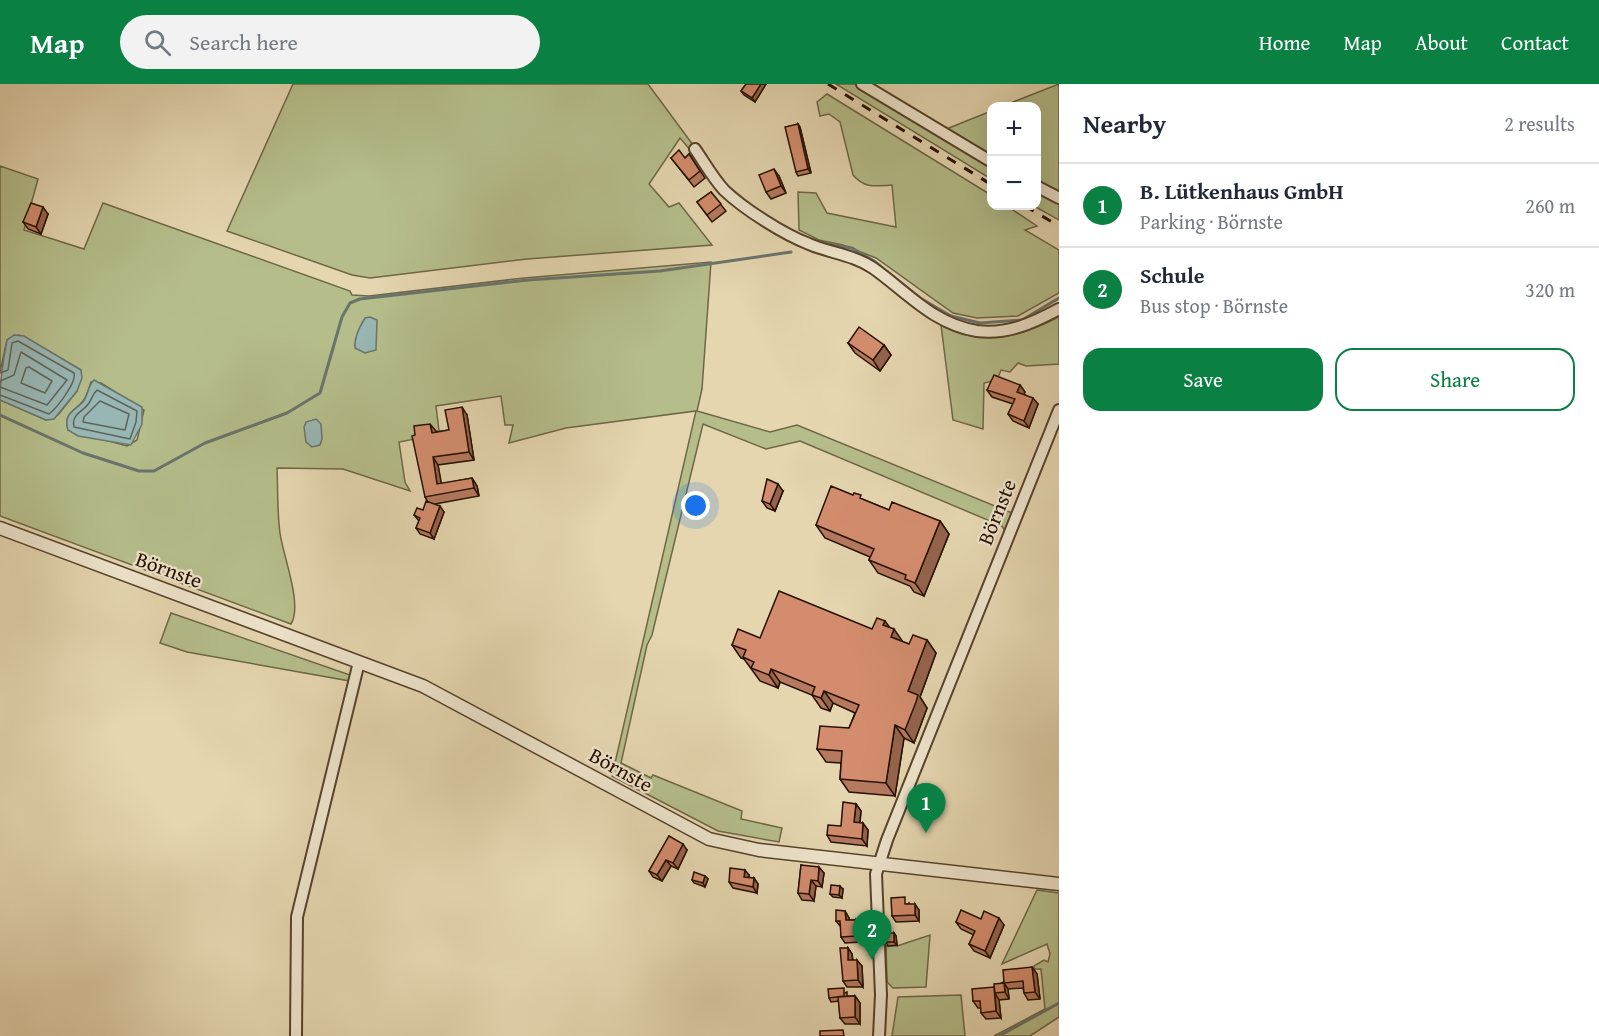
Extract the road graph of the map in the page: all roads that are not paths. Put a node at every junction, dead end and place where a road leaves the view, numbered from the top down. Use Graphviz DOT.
graph roads {
  1 [pos="862,84"];
  2 [pos="695,149"];
  3 [pos="987,159"];
  4 [pos="1041,189"];
  5 [pos="1059,198"];
  6 [pos="1059,309"];
  7 [pos="1059,410"];
  8 [pos="0,528"];
  9 [pos="359,662"];
  10 [pos="880,862"];
  11 [pos="1059,884"];
  12 [pos="296,1036"];
  13 [pos="879,1036"];
  1 -- 3 [label="street"];
  2 -- 6 [label="street"];
  4 -- 5 [label="street"];
  7 -- 10 [label="street, Börnste"];
  8 -- 9 [label="street, Börnste"];
  9 -- 10 [label="street, Börnste"];
  9 -- 12 [label="street"];
  10 -- 11 [label="street, Börnste"];
  10 -- 13 [label="street, Börnste"];
}
